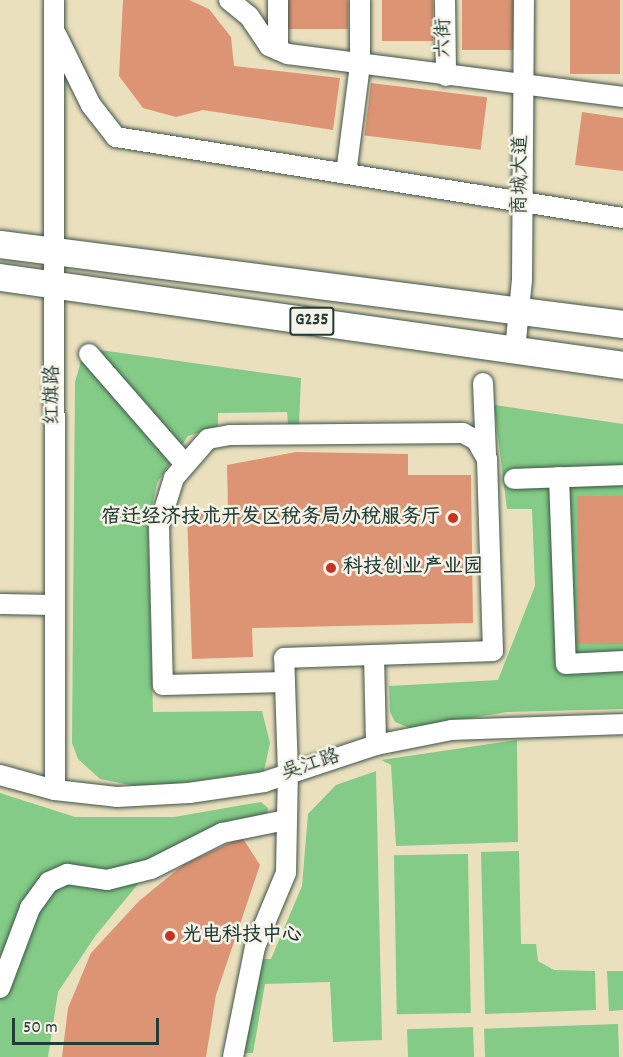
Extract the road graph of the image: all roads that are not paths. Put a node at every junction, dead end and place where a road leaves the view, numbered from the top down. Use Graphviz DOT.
graph roads {
  1 [pos="54,0"];
  2 [pos="229,0"];
  3 [pos="278,0"];
  4 [pos="360,0"];
  5 [pos="445,0"];
  6 [pos="524,0"];
  7 [pos="54,29"];
  8 [pos="278,50"];
  9 [pos="360,64"];
  10 [pos="446,76"];
  11 [pos="523,87"];
  12 [pos="623,97"];
  13 [pos="346,174"];
  14 [pos="522,202"];
  15 [pos="623,218"];
  16 [pos="0,243"];
  17 [pos="53,252"];
  18 [pos="0,278"];
  19 [pos="54,285"];
  20 [pos="520,313"];
  21 [pos="623,324"];
  22 [pos="515,350"];
  23 [pos="89,354"];
  24 [pos="623,365"];
  25 [pos="483,382"];
  26 [pos="487,459"];
  27 [pos="185,464"];
  28 [pos="623,475"];
  29 [pos="559,477"];
  30 [pos="514,479"];
  31 [pos="0,604"];
  32 [pos="54,605"];
  33 [pos="374,655"];
  34 [pos="623,661"];
  35 [pos="285,682"];
  36 [pos="623,724"];
  37 [pos="376,745"];
  38 [pos="288,773"];
  39 [pos="0,776"];
  40 [pos="56,790"];
  41 [pos="286,820"];
  42 [pos="0,988"];
  43 [pos="233,1057"];
  1 -- 7 [label="street, 红旗路"];
  2 -- 8 [label="street"];
  3 -- 8 [label="street"];
  4 -- 9 [label="street"];
  5 -- 10 [label="street, 六街"];
  6 -- 11 [label="street, 商城大道"];
  7 -- 13 [label="street"];
  7 -- 17 [label="street, 红旗路"];
  8 -- 9 [label="street"];
  9 -- 10 [label="street"];
  9 -- 13 [label="street"];
  10 -- 11 [label="street"];
  11 -- 12 [label="street"];
  11 -- 14 [label="street, 商城大道"];
  13 -- 14 [label="street"];
  14 -- 15 [label="street"];
  14 -- 20 [label="street, 商城大道"];
  16 -- 17 [label="highway, G235"];
  17 -- 19 [label="street, 红旗路"];
  17 -- 20 [label="highway, G235"];
  18 -- 19 [label="highway, G235"];
  19 -- 22 [label="highway, G235"];
  19 -- 32 [label="street, 红旗路"];
  20 -- 21 [label="highway, G235"];
  20 -- 22 [label="street, 商城大道"];
  22 -- 24 [label="highway, G235"];
  23 -- 27 [label="street"];
  25 -- 26 [label="street"];
  26 -- 27 [label="street"];
  26 -- 33 [label="street"];
  27 -- 35 [label="street"];
  28 -- 29 [label="street"];
  29 -- 30 [label="street"];
  29 -- 34 [label="street"];
  31 -- 32 [label="street"];
  32 -- 40 [label="street, 红旗路"];
  33 -- 35 [label="street"];
  33 -- 37 [label="street"];
  35 -- 38 [label="street"];
  36 -- 37 [label="street, 吴江路"];
  37 -- 38 [label="street, 吴江路"];
  38 -- 40 [label="street, 吴江路"];
  38 -- 41 [label="street"];
  39 -- 40 [label="street, 吴江路"];
  41 -- 42 [label="street"];
  41 -- 43 [label="street"];
}
